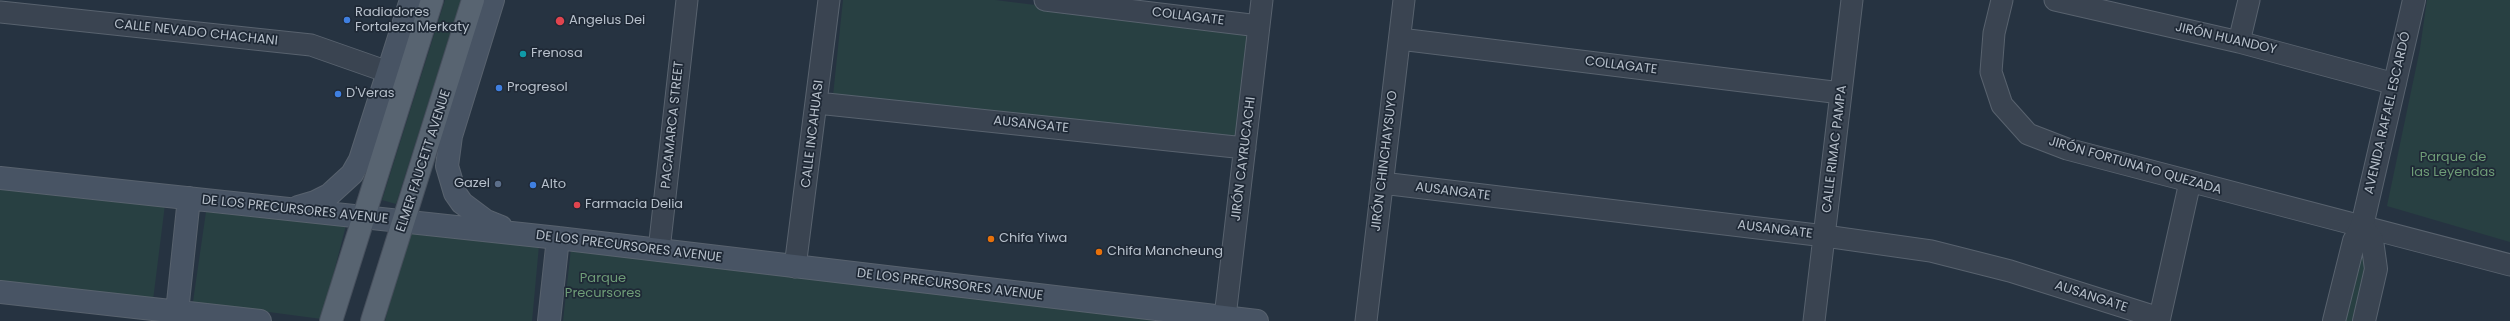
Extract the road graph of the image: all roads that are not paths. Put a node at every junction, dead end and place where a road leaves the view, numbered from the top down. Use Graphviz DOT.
graph roads {
  1 [pos="411,0"];
  2 [pos="432,0"];
  3 [pos="474,0"];
  4 [pos="493,0"];
  5 [pos="687,0"];
  6 [pos="829,0"];
  7 [pos="1045,0"];
  8 [pos="1262,0"];
  9 [pos="1404,0"];
  10 [pos="1852,0"];
  11 [pos="2002,0"];
  12 [pos="2055,0"];
  13 [pos="2249,0"];
  14 [pos="2414,0"];
  15 [pos="0,12"];
  16 [pos="1260,26"];
  17 [pos="1400,39"];
  18 [pos="2239,42"];
  19 [pos="388,72"];
  20 [pos="2395,84"];
  21 [pos="1841,93"];
  22 [pos="452,103"];
  23 [pos="817,103"];
  24 [pos="1245,148"];
  25 [pos="0,178"];
  26 [pos="2190,182"];
  27 [pos="1382,183"];
  28 [pos="189,198"];
  29 [pos="284,208"];
  30 [pos="363,217"];
  31 [pos="404,222"];
  32 [pos="2362,226"];
  33 [pos="527,235"];
  34 [pos="1825,236"];
  35 [pos="558,238"];
  36 [pos="659,250"];
  37 [pos="2510,265"];
  38 [pos="796,267"];
  39 [pos="0,292"];
  40 [pos="177,312"];
  41 [pos="1225,318"];
  42 [pos="235,320"];
  43 [pos="2159,320"];
  44 [pos="260,321"];
  45 [pos="331,321"];
  46 [pos="372,321"];
  47 [pos="549,321"];
  48 [pos="1257,321"];
  49 [pos="1366,321"];
  50 [pos="1814,321"];
  51 [pos="2334,321"];
  52 [pos="2364,321"];
  1 -- 19 [label="main road"];
  2 -- 30 [label="main road"];
  3 -- 22 [label="main road, ELMER FAUCETT AVENUE"];
  4 -- 22 [label="main road, ELMER FAUCETT AVENUE"];
  5 -- 36 [label="street, PACAMARCA STREET"];
  6 -- 23 [label="street, CALLE INCAHUASI"];
  7 -- 16 [label="street, COLLAGATE"];
  8 -- 16 [label="street, JIRÓN CAYRUCACHI"];
  9 -- 17 [label="street, JIRÓN CHINCHAYSUYO"];
  10 -- 21 [label="street, CALLE RIMAC PAMPA"];
  11 -- 26 [label="street, JIRÓN FORTUNATO QUEZADA"];
  12 -- 18 [label="street, JIRÓN HUANDOY"];
  13 -- 18 [label="street"];
  14 -- 20 [label="street, AVENIDA RAFAEL ESCARDÓ"];
  15 -- 19 [label="street, CALLE NEVADO CHACHANI"];
  16 -- 24 [label="street, JIRÓN CAYRUCACHI"];
  17 -- 21 [label="street, COLLAGATE"];
  17 -- 27 [label="street, JIRÓN CHINCHAYSUYO"];
  18 -- 20 [label="street, JIRÓN HUANDOY"];
  19 -- 29 [label="main road"];
  20 -- 32 [label="street, AVENIDA RAFAEL ESCARDÓ"];
  21 -- 34 [label="street, CALLE RIMAC PAMPA"];
  22 -- 31 [label="main road, ELMER FAUCETT AVENUE"];
  22 -- 33 [label="main road, ELMER FAUCETT AVENUE"];
  23 -- 24 [label="street, AUSANGATE"];
  23 -- 38 [label="street, CALLE INCAHUASI"];
  24 -- 41 [label="street, JIRÓN CAYRUCACHI"];
  25 -- 28 [label="main road, DE LOS PRECURSORES AVENUE"];
  26 -- 32 [label="street, JIRÓN FORTUNATO QUEZADA"];
  26 -- 43 [label="street"];
  27 -- 34 [label="street, AUSANGATE"];
  27 -- 49 [label="street, JIRÓN CHINCHAYSUYO"];
  28 -- 29 [label="main road, DE LOS PRECURSORES AVENUE"];
  28 -- 40 [label="main road"];
  29 -- 30 [label="main road, DE LOS PRECURSORES AVENUE"];
  30 -- 31 [label="main road, DE LOS PRECURSORES AVENUE"];
  30 -- 45 [label="main road"];
  31 -- 33 [label="main road, DE LOS PRECURSORES AVENUE"];
  31 -- 46 [label="main road, ELMER FAUCETT AVENUE"];
  32 -- 37 [label="street, JIRÓN FORTUNATO QUEZADA"];
  32 -- 51 [label="street, AVENIDA RAFAEL ESCARDÓ"];
  32 -- 52 [label="street"];
  33 -- 35 [label="main road, DE LOS PRECURSORES AVENUE"];
  34 -- 43 [label="street, AUSANGATE"];
  34 -- 50 [label="street, CALLE RIMAC PAMPA"];
  35 -- 36 [label="main road, DE LOS PRECURSORES AVENUE"];
  35 -- 47 [label="main road"];
  36 -- 38 [label="main road, DE LOS PRECURSORES AVENUE"];
  38 -- 41 [label="main road, DE LOS PRECURSORES AVENUE"];
  39 -- 40 [label="main road"];
  40 -- 42 [label="main road"];
  41 -- 48 [label="main road, DE LOS PRECURSORES AVENUE"];
  42 -- 44 [label="main road"];
}
